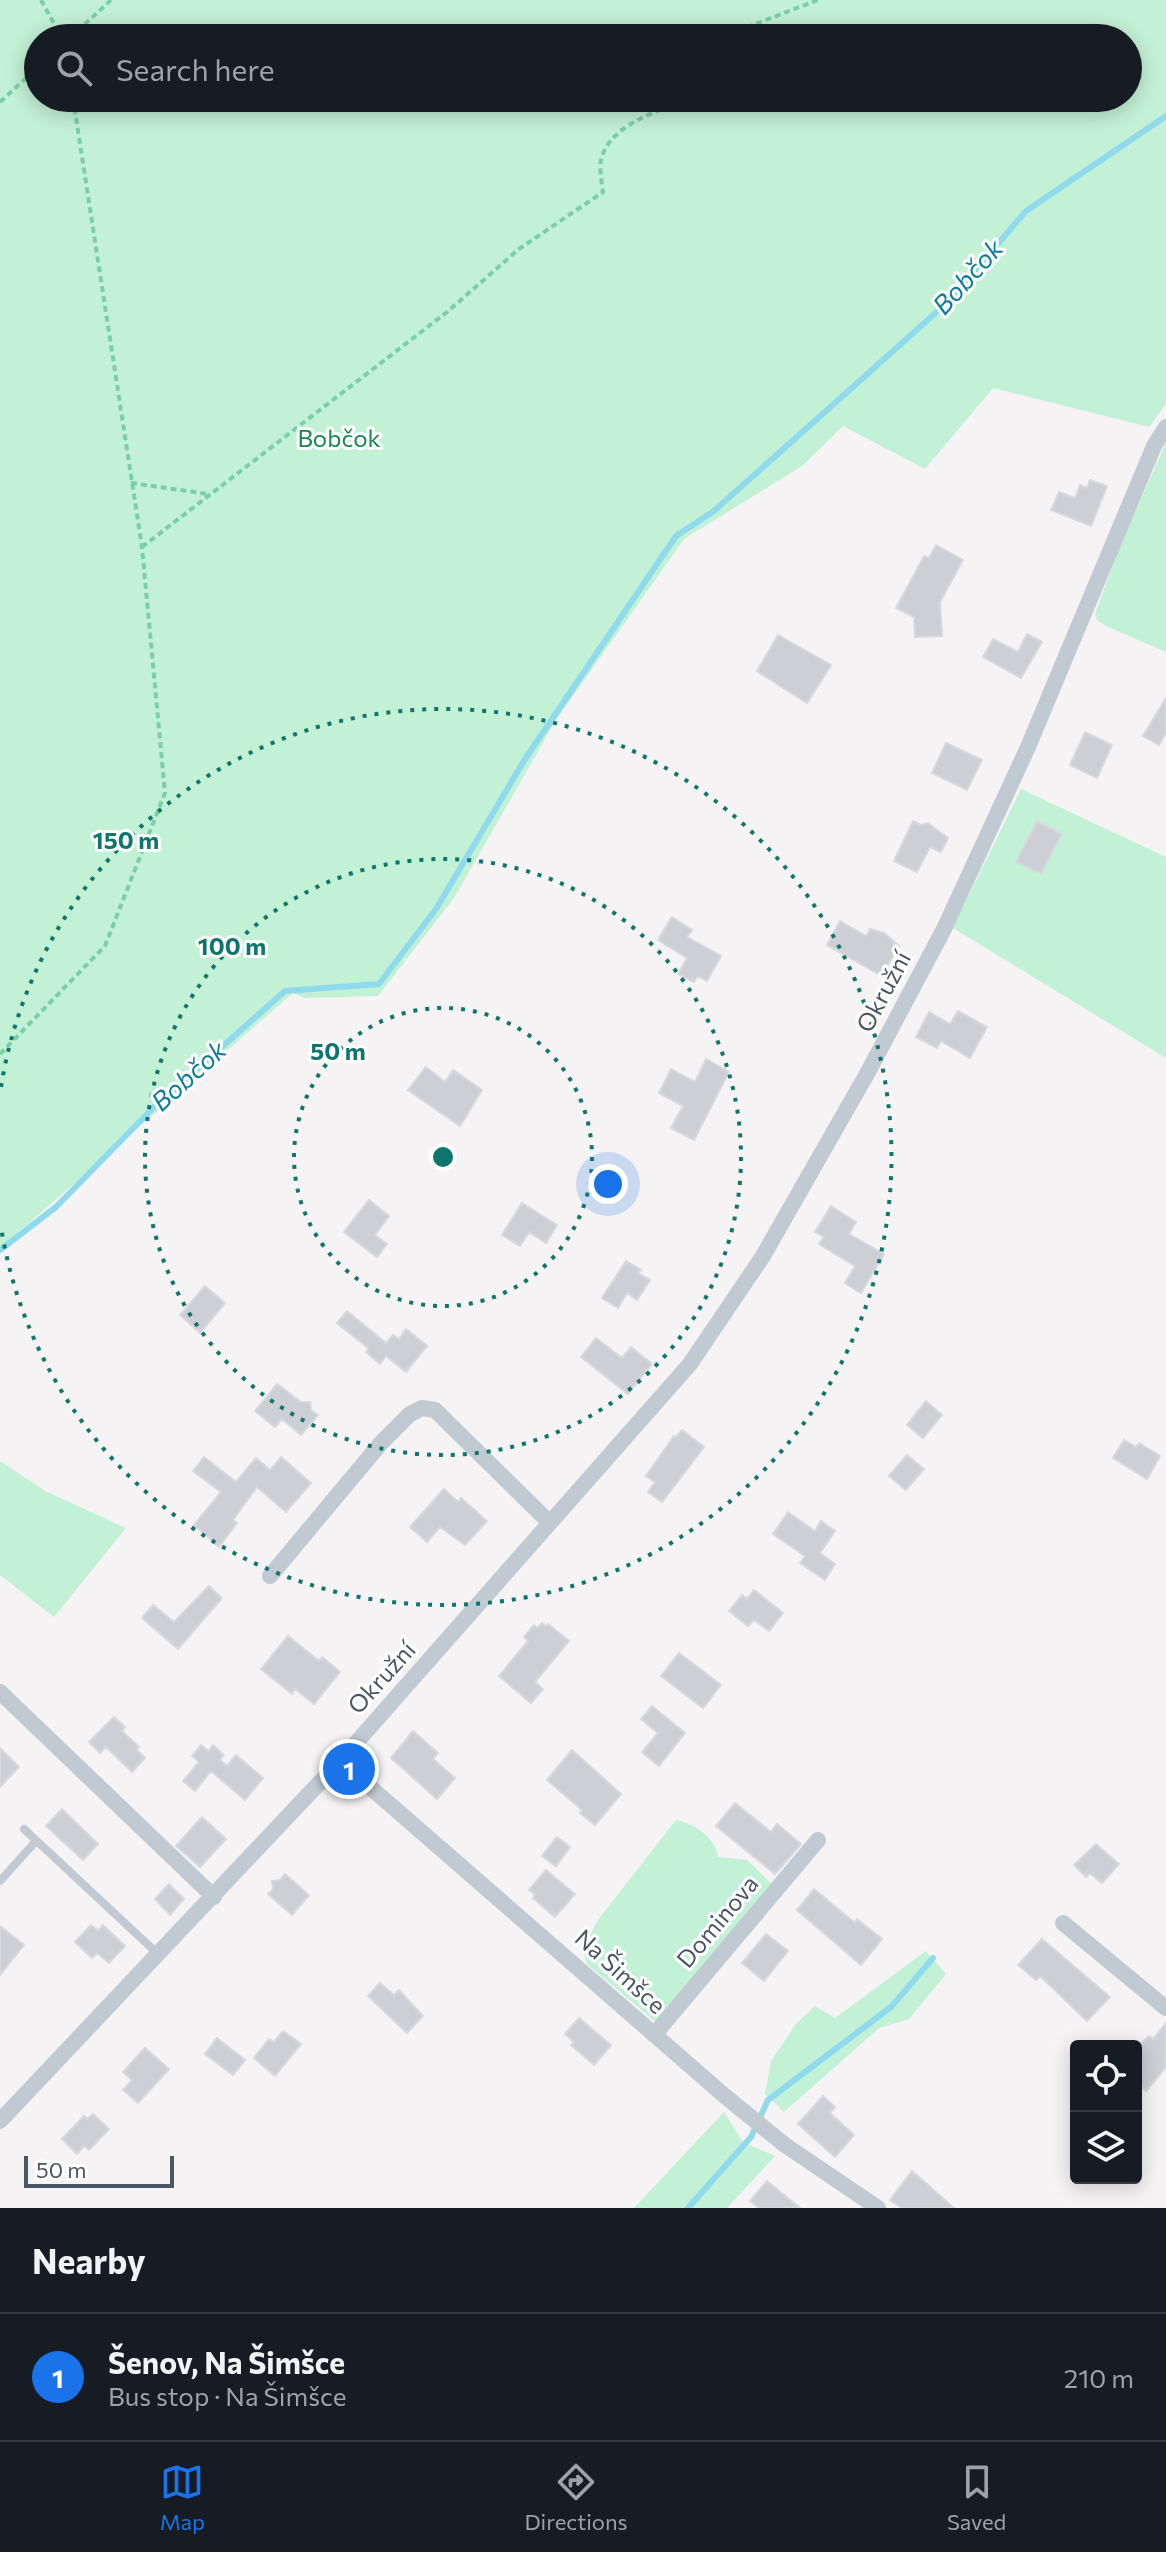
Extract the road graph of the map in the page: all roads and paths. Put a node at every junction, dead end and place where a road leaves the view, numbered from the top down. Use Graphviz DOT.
graph roads {
  1 [pos="41,0"];
  2 [pos="111,0"];
  3 [pos="818,0"];
  4 [pos="54,24"];
  5 [pos="85,24"];
  6 [pos="755,24"];
  7 [pos="24,80"];
  8 [pos="0,102"];
  9 [pos="75,112"];
  10 [pos="655,112"];
  11 [pos="1166,427"];
  12 [pos="131,483"];
  13 [pos="208,494"];
  14 [pos="142,547"];
  15 [pos="0,1054"];
  16 [pos="549,1522"];
  17 [pos="270,1576"];
  18 [pos="0,1692"];
  19 [pos="340,1761"];
  20 [pos="24,1829"];
  21 [pos="818,1840"];
  22 [pos="36,1841"];
  23 [pos="0,1881"];
  24 [pos="214,1897"];
  25 [pos="1063,1923"];
  26 [pos="158,1954"];
  27 [pos="1166,2008"];
  28 [pos="654,2035"];
  29 [pos="0,2121"];
  30 [pos="878,2208"];
  1 -- 4 [label="path"];
  2 -- 5 [label="path"];
  3 -- 6 [label="path"];
  7 -- 8 [label="path"];
  9 -- 12 [label="path"];
  10 -- 13 [label="path"];
  11 -- 16 [label="street, Okružní"];
  12 -- 13 [label="path"];
  12 -- 14 [label="path"];
  13 -- 14 [label="path"];
  14 -- 15 [label="path"];
  16 -- 17 [label="street"];
  16 -- 19 [label="street, Okružní"];
  18 -- 24 [label="street"];
  19 -- 24 [label="street, Okružní"];
  19 -- 28 [label="street, Na Šimšce"];
  20 -- 22 [label="lane"];
  21 -- 28 [label="street, Dominova"];
  22 -- 23 [label="lane"];
  22 -- 26 [label="lane"];
  24 -- 26 [label="street, Okružní"];
  25 -- 27 [label="street"];
  26 -- 29 [label="street, Okružní"];
  28 -- 30 [label="street, Na Šimšce"];
}
